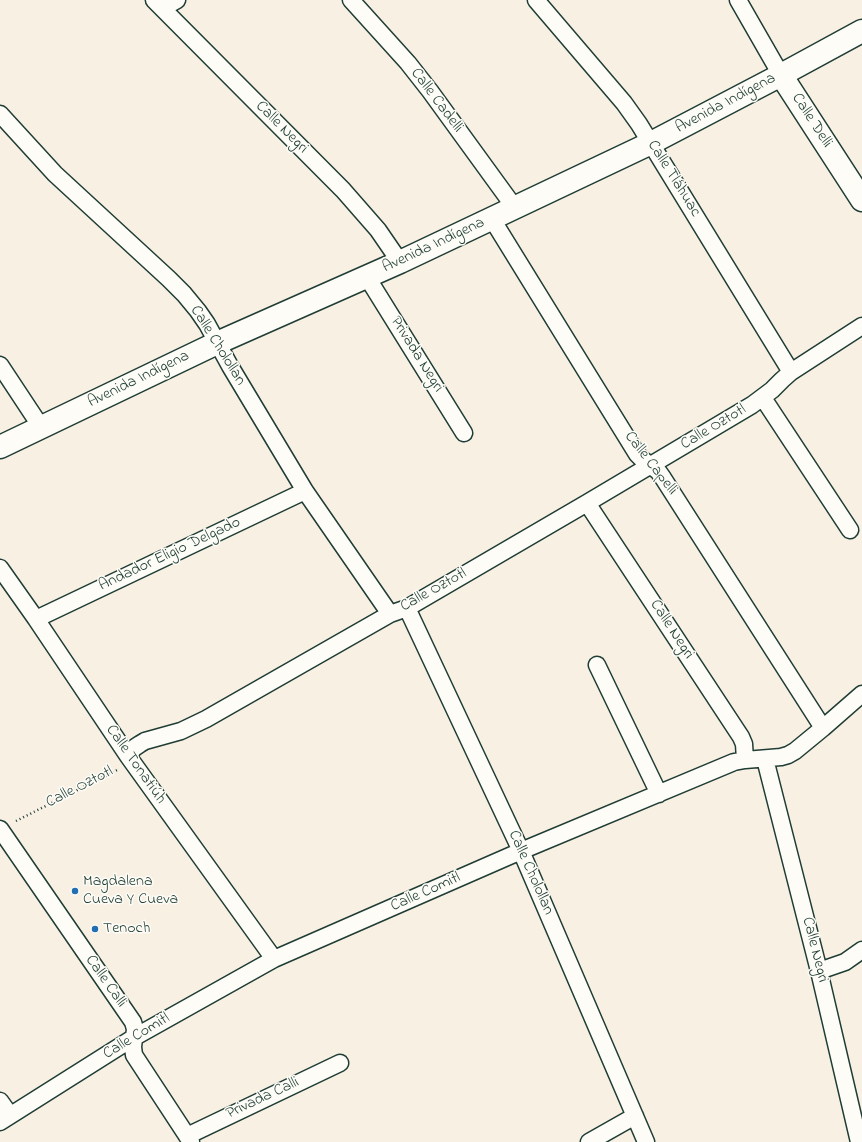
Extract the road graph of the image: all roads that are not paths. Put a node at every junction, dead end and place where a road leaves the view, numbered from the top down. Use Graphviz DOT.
graph roads {
  1 [pos="177,0"];
  2 [pos="351,0"];
  3 [pos="536,0"];
  4 [pos="738,0"];
  5 [pos="158,4"];
  6 [pos="862,31"];
  7 [pos="782,75"];
  8 [pos="0,114"];
  9 [pos="651,143"];
  10 [pos="862,200"];
  11 [pos="515,208"];
  12 [pos="492,219"];
  13 [pos="400,262"];
  14 [pos="367,277"];
  15 [pos="862,326"];
  16 [pos="217,342"];
  17 [pos="0,365"];
  18 [pos="791,372"];
  19 [pos="763,398"];
  20 [pos="41,427"];
  21 [pos="464,434"];
  22 [pos="0,448"];
  23 [pos="650,465"];
  24 [pos="305,491"];
  25 [pos="587,503"];
  26 [pos="850,530"];
  27 [pos="0,568"];
  28 [pos="407,608"];
  29 [pos="390,614"];
  30 [pos="36,619"];
  31 [pos="597,665"];
  32 [pos="862,694"];
  33 [pos="823,728"];
  34 [pos="128,756"];
  35 [pos="765,759"];
  36 [pos="745,760"];
  37 [pos="659,794"];
  38 [pos="1,834"];
  39 [pos="521,851"];
  40 [pos="862,950"];
  41 [pos="274,959"];
  42 [pos="819,971"];
  43 [pos="133,1038"];
  44 [pos="340,1063"];
  45 [pos="0,1101"];
  46 [pos="635,1116"];
  47 [pos="5,1119"];
  48 [pos="189,1139"];
  49 [pos="589,1142"];
  50 [pos="646,1142"];
  51 [pos="860,1142"];
  1 -- 5 [label="street"];
  2 -- 11 [label="street, Calle Cadelli"];
  3 -- 9 [label="street, Calle Tláhuac"];
  4 -- 7 [label="street, Calle Delli"];
  5 -- 13 [label="street, Calle Negri"];
  6 -- 7 [label="street, Avenida Indígena"];
  7 -- 9 [label="street, Avenida Indígena"];
  7 -- 10 [label="street, Calle Delli"];
  8 -- 16 [label="street, Calle Cholollan"];
  9 -- 11 [label="street, Avenida Indígena"];
  9 -- 18 [label="street, Calle Tláhuac"];
  11 -- 12 [label="street, Avenida Indígena"];
  12 -- 13 [label="street, Avenida Indígena"];
  12 -- 23 [label="street, Calle Capelli"];
  13 -- 14 [label="street, Avenida Indígena"];
  14 -- 16 [label="street, Avenida Indígena"];
  14 -- 21 [label="street, Privada Negri"];
  15 -- 18 [label="street, Calle Oztotl"];
  16 -- 20 [label="street, Avenida Indígena"];
  16 -- 24 [label="street, Calle Cholollan"];
  17 -- 20 [label="street"];
  18 -- 19 [label="street, Calle Oztotl"];
  19 -- 23 [label="street, Calle Oztotl"];
  19 -- 26 [label="street"];
  20 -- 22 [label="street, Avenida Indígena"];
  23 -- 25 [label="street, Calle Oztotl"];
  23 -- 33 [label="street, Calle Capelli"];
  24 -- 29 [label="street, Calle Cholollan"];
  24 -- 30 [label="street, Andador Eligio Delgado"];
  25 -- 28 [label="street, Calle Oztotl"];
  25 -- 36 [label="street, Calle Negri"];
  27 -- 30 [label="street, Calle Tonatiúh"];
  28 -- 29 [label="street, Calle Oztotl"];
  28 -- 39 [label="street, Calle Cholollan"];
  29 -- 34 [label="street, Calle Oztotl"];
  30 -- 34 [label="street, Calle Tonatiúh"];
  31 -- 37 [label="street"];
  32 -- 33 [label="street, Calle Comitl"];
  33 -- 35 [label="street, Calle Comitl"];
  34 -- 41 [label="street, Calle Tonatiúh"];
  35 -- 36 [label="street, Calle Comitl"];
  35 -- 42 [label="street, Calle Negri"];
  36 -- 37 [label="street, Calle Comitl"];
  37 -- 39 [label="street, Calle Comitl"];
  38 -- 43 [label="street, Calle Calli"];
  39 -- 41 [label="street, Calle Comitl"];
  39 -- 46 [label="street, Calle Cholollan"];
  40 -- 42 [label="street"];
  41 -- 43 [label="street, Calle Comitl"];
  42 -- 51 [label="street, Calle Negri"];
  43 -- 47 [label="street, Calle Comitl"];
  43 -- 48 [label="street, Calle Calli"];
  44 -- 48 [label="street, Privada Calli"];
  45 -- 47 [label="street"];
  46 -- 49 [label="street"];
  46 -- 50 [label="street, Calle Cholollan"];
}
